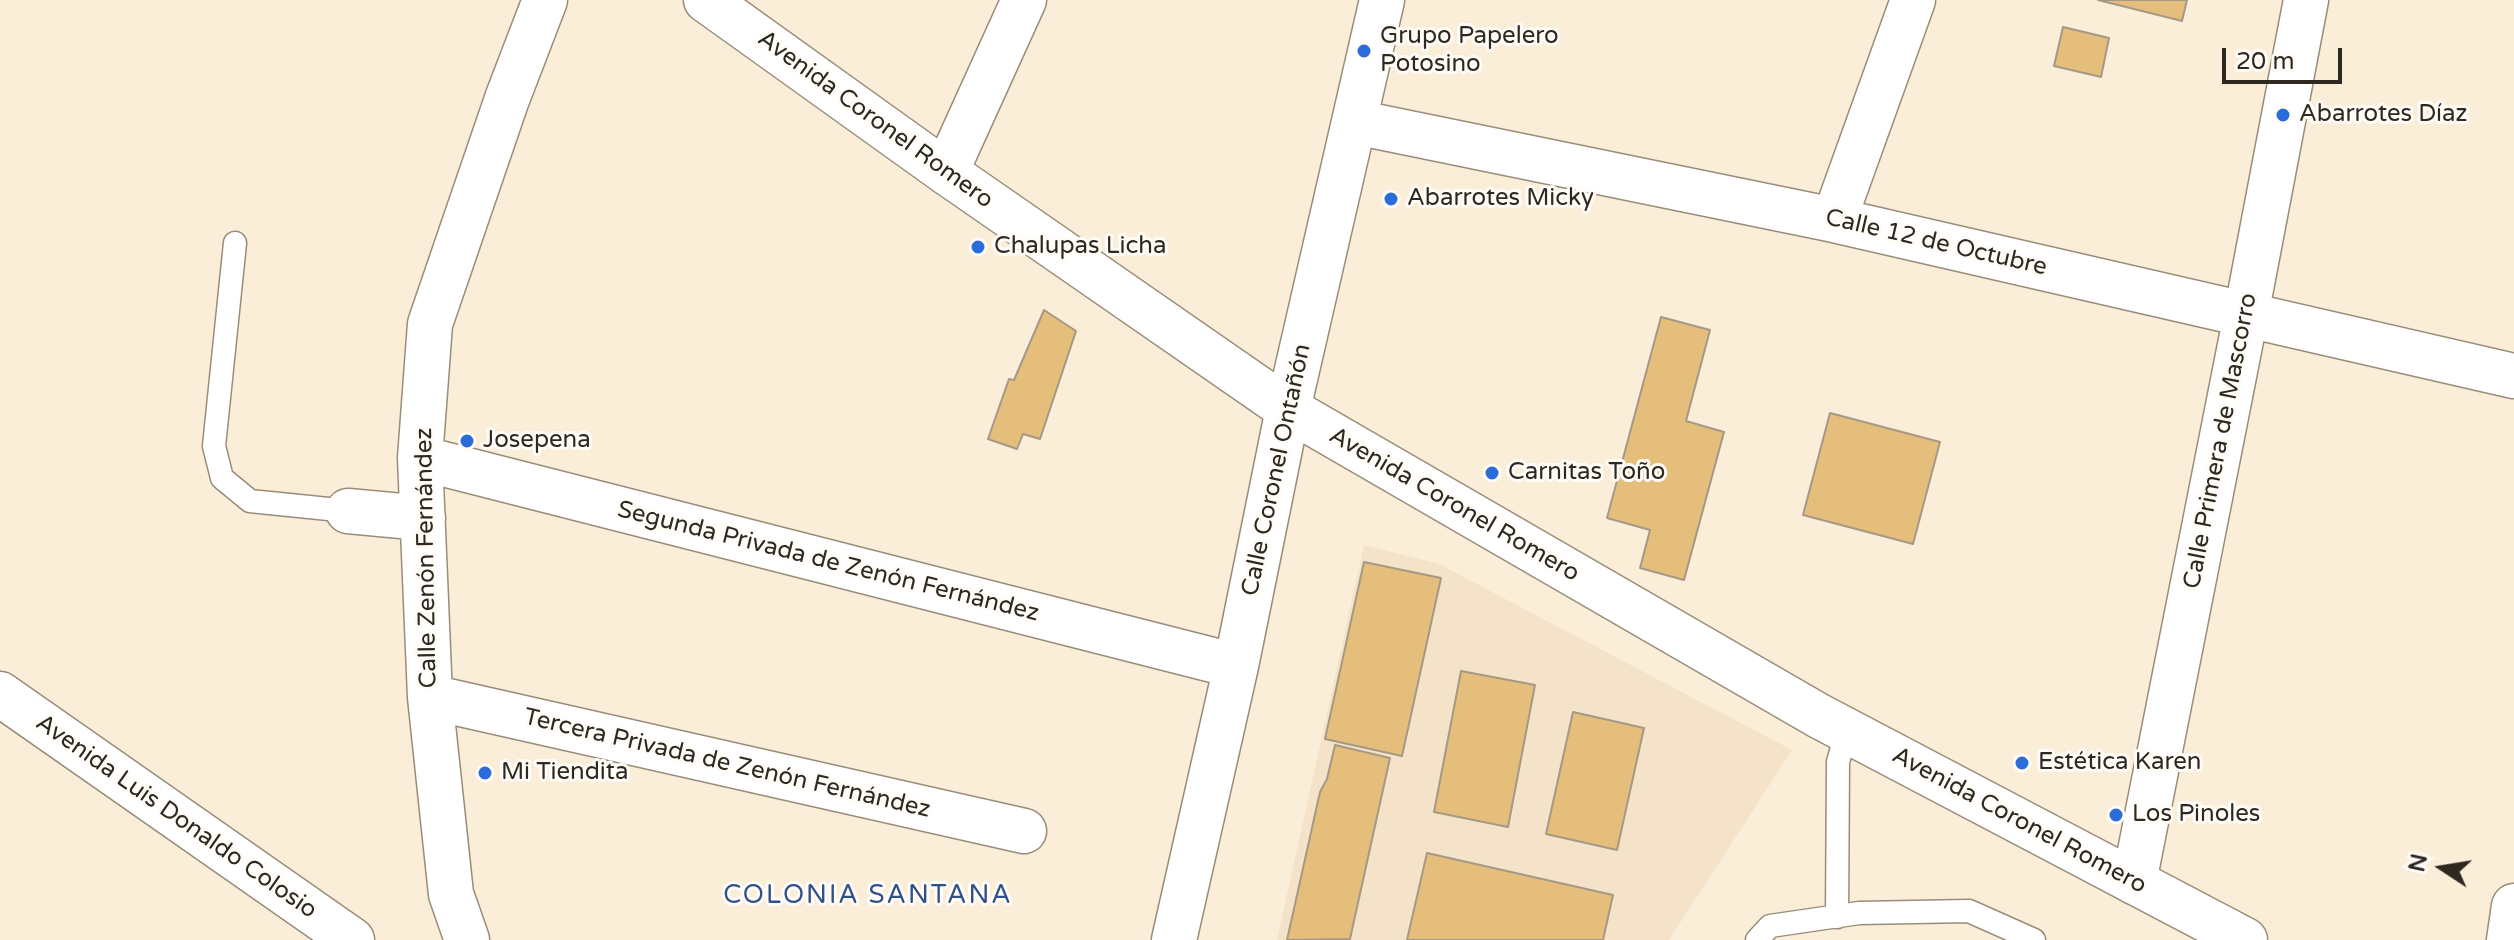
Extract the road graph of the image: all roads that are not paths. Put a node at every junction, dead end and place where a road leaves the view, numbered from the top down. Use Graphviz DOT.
graph roads {
  1 [pos="545,0"];
  2 [pos="706,0"];
  3 [pos="1024,0"];
  4 [pos="1382,0"];
  5 [pos="1913,0"];
  6 [pos="2306,0"];
  7 [pos="1355,122"];
  8 [pos="946,172"];
  9 [pos="1834,220"];
  10 [pos="235,243"];
  11 [pos="2246,315"];
  12 [pos="2514,376"];
  13 [pos="1288,409"];
  14 [pos="420,458"];
  15 [pos="348,511"];
  16 [pos="423,518"];
  17 [pos="1236,666"];
  18 [pos="0,694"];
  19 [pos="430,697"];
  20 [pos="1847,730"];
  21 [pos="1024,831"];
  22 [pos="2134,882"];
  23 [pos="2514,906"];
  24 [pos="1837,917"];
  25 [pos="352,940"];
  26 [pos="467,940"];
  27 [pos="1174,940"];
  28 [pos="1757,940"];
  29 [pos="2034,940"];
  30 [pos="2245,940"];
  31 [pos="2509,940"];
  1 -- 14 [label="street, Calle Zenón Fernández"];
  2 -- 8 [label="street, Avenida Coronel Romero"];
  3 -- 8 [label="street"];
  4 -- 7 [label="street, Calle Coronel Ontañón"];
  5 -- 9 [label="street"];
  6 -- 11 [label="street, Calle Primera de Mascorro"];
  7 -- 9 [label="street, Calle 12 de Octubre"];
  7 -- 13 [label="street, Calle Coronel Ontañón"];
  8 -- 13 [label="street, Avenida Coronel Romero"];
  9 -- 11 [label="street, Calle 12 de Octubre"];
  10 -- 15 [label="lane"];
  11 -- 12 [label="street, Calle 12 de Octubre"];
  11 -- 22 [label="street, Calle Primera de Mascorro"];
  13 -- 17 [label="street, Calle Coronel Ontañón"];
  13 -- 20 [label="street, Avenida Coronel Romero"];
  14 -- 16 [label="street, Calle Zenón Fernández"];
  14 -- 17 [label="street, Segunda Privada de Zenón Fernández"];
  15 -- 16 [label="street"];
  16 -- 19 [label="street, Calle Zenón Fernández"];
  17 -- 27 [label="street, Calle Coronel Ontañón"];
  18 -- 25 [label="street, Avenida Luis Donaldo Colosio"];
  19 -- 21 [label="street, Tercera Privada de Zenón Fernández"];
  19 -- 26 [label="street, Calle Zenón Fernández"];
  20 -- 22 [label="street, Avenida Coronel Romero"];
  20 -- 24 [label="lane"];
  22 -- 30 [label="street, Avenida Coronel Romero"];
  23 -- 31 [label="street"];
  24 -- 28 [label="lane"];
  24 -- 29 [label="lane"];
}
